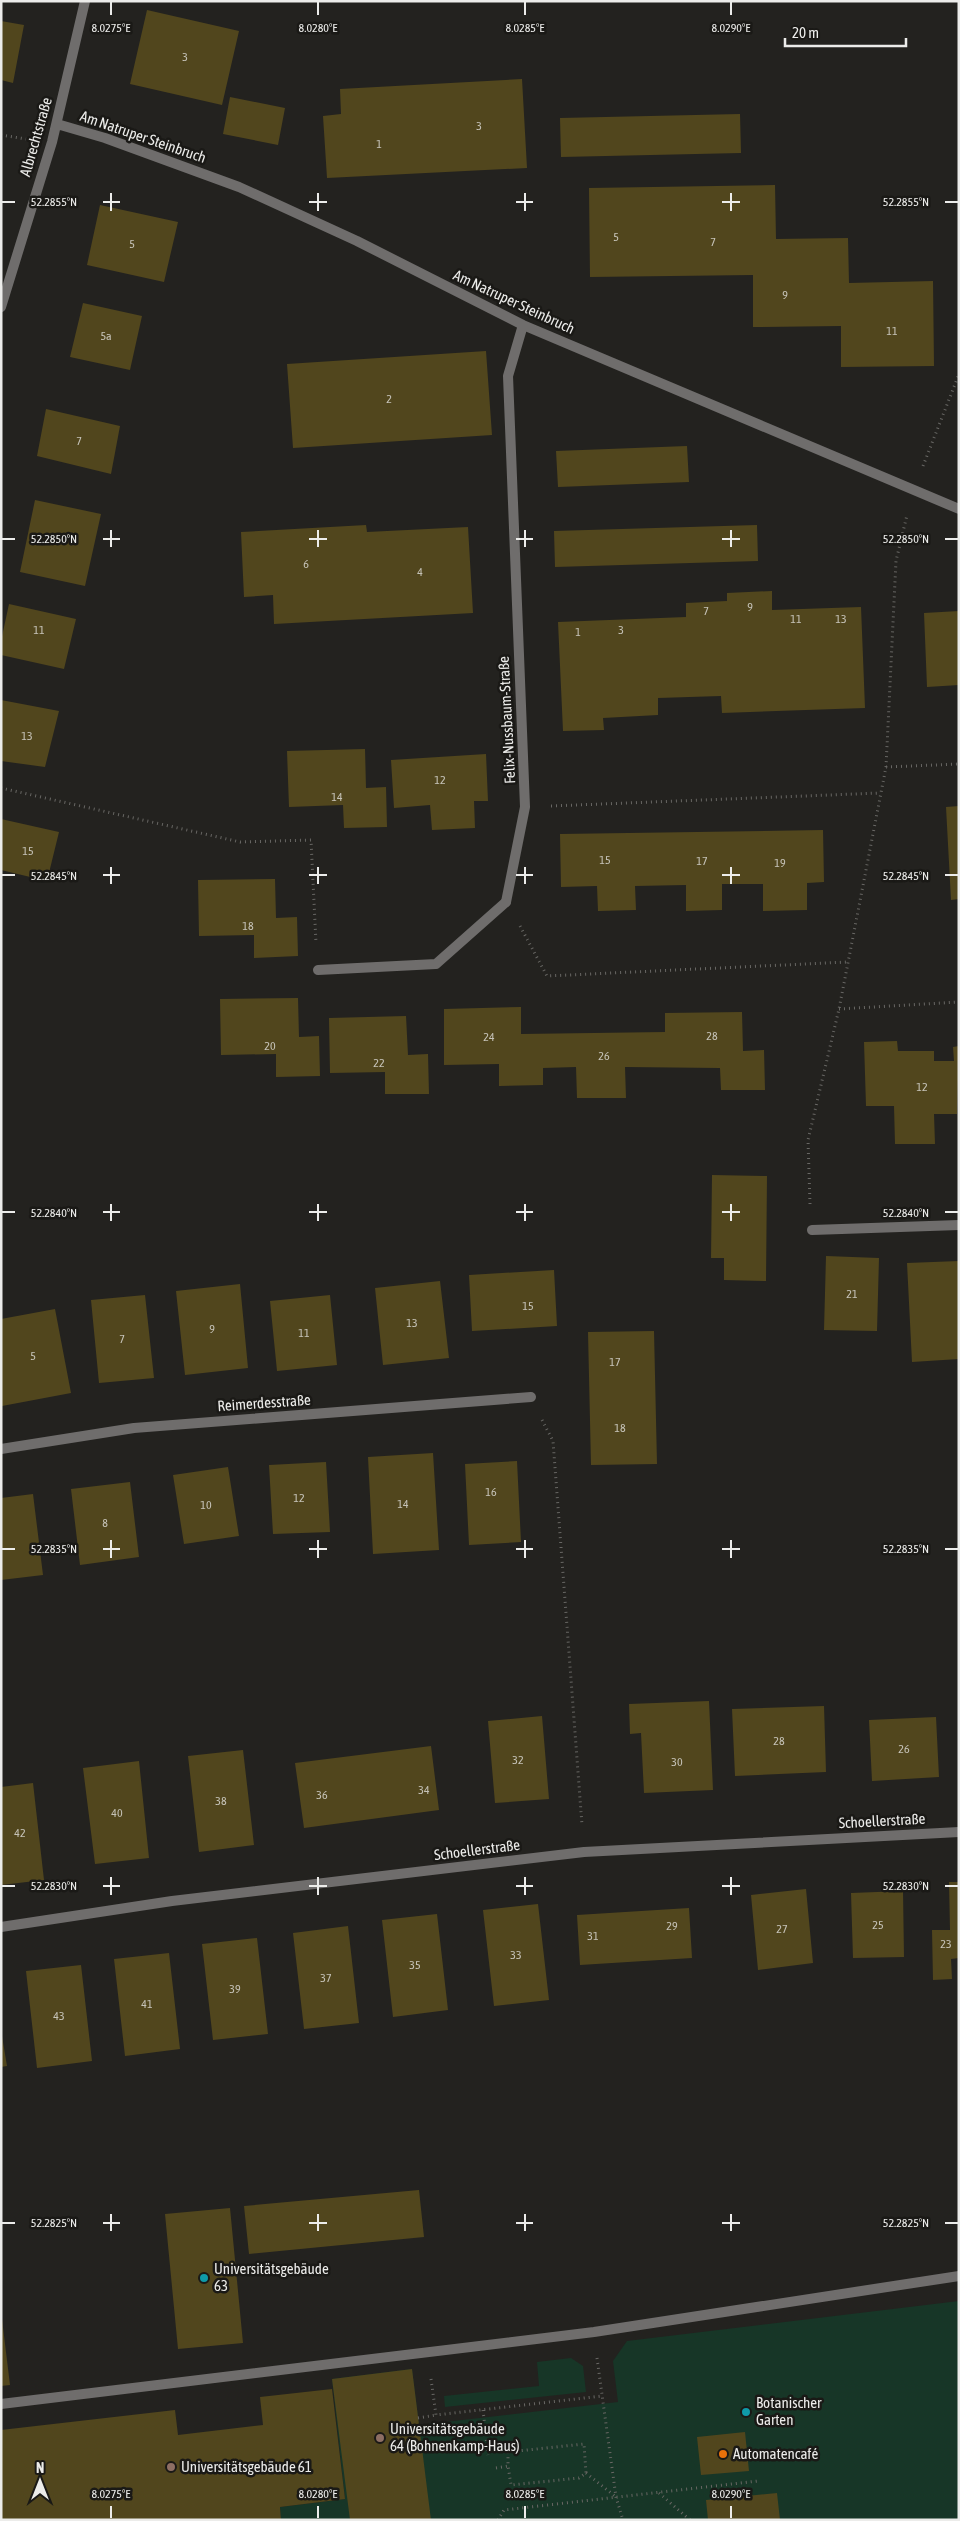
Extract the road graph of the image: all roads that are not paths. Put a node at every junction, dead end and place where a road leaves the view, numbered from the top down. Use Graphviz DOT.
graph roads {
  1 [pos="86,1"];
  2 [pos="56,124"];
  3 [pos="1,307"];
  4 [pos="522,325"];
  5 [pos="959,509"];
  6 [pos="318,970"];
  7 [pos="959,1225"];
  8 [pos="812,1230"];
  9 [pos="531,1397"];
  10 [pos="1,1449"];
  11 [pos="959,1832"];
  12 [pos="1,1927"];
  13 [pos="959,2276"];
  14 [pos="1,2404"];
  1 -- 2 [label="street, Albrechtstraße"];
  2 -- 3 [label="street, Albrechtstraße"];
  2 -- 4 [label="street, Am Natruper Steinbruch"];
  4 -- 5 [label="street, Am Natruper Steinbruch"];
  4 -- 6 [label="street, Felix-Nussbaum-Straße"];
  7 -- 8 [label="street"];
  9 -- 10 [label="street, Reimerdesstraße"];
  11 -- 12 [label="street, Schoellerstraße"];
  13 -- 14 [label="street"];
}
